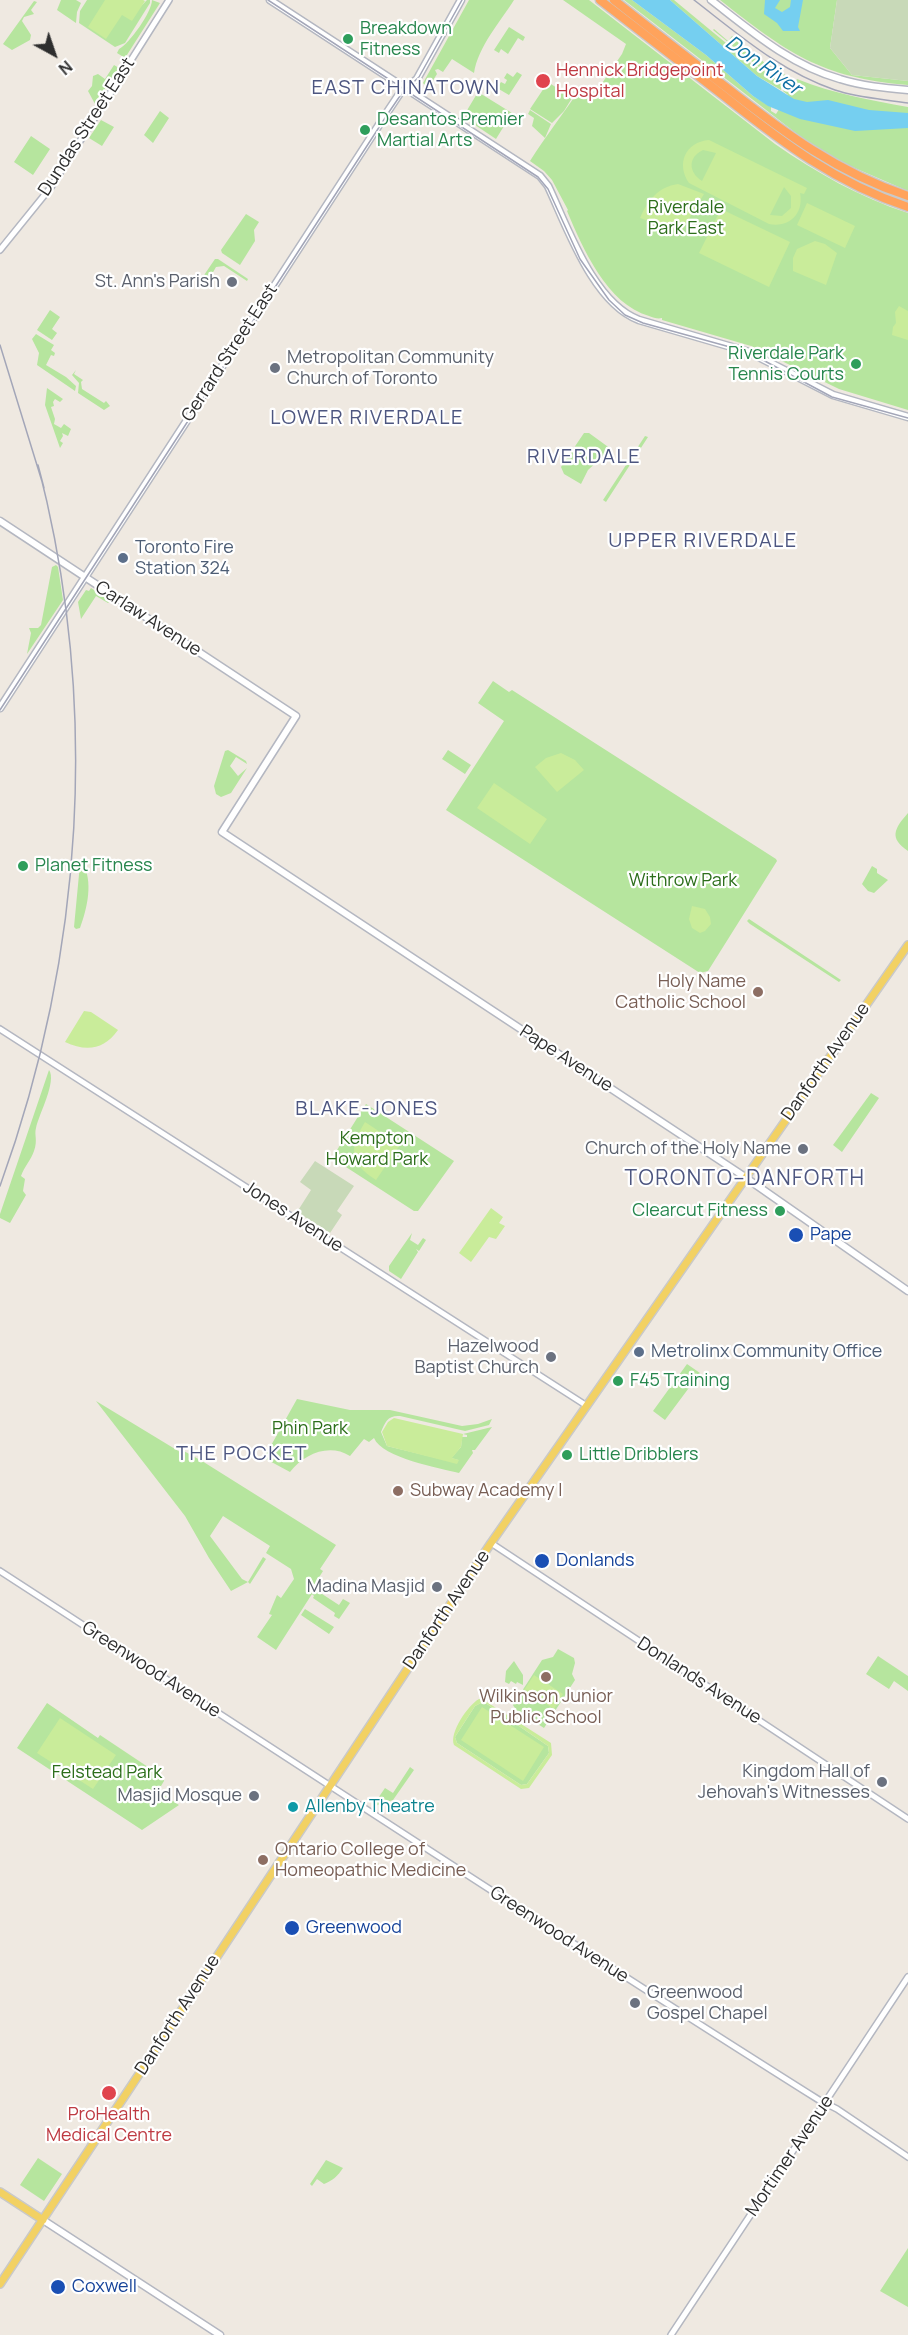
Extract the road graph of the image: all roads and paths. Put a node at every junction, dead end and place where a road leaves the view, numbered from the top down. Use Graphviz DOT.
graph roads {
  1 [pos="169,0"];
  2 [pos="270,0"];
  3 [pos="461,0"];
  4 [pos="600,0"];
  5 [pos="614,0"];
  6 [pos="711,0"];
  7 [pos="406,88"];
  8 [pos="908,90"];
  9 [pos="908,196"];
  10 [pos="908,207"];
  11 [pos="0,250"];
  12 [pos="908,417"];
  13 [pos="0,521"];
  14 [pos="85,578"];
  15 [pos="0,708"];
  16 [pos="222,832"];
  17 [pos="908,945"];
  18 [pos="0,1029"];
  19 [pos="746,1178"];
  20 [pos="908,1291"];
  21 [pos="587,1406"];
  22 [pos="491,1543"];
  23 [pos="0,1571"];
  24 [pos="329,1786"];
  25 [pos="908,1819"];
  26 [pos="908,1977"];
  27 [pos="826,2104"];
  28 [pos="908,2157"];
  29 [pos="0,2192"];
  30 [pos="43,2220"];
  31 [pos="0,2284"];
  32 [pos="220,2335"];
  33 [pos="672,2335"];
  1 -- 11 [label="street, Dundas Street East"];
  2 -- 7 [label="main road"];
  3 -- 7 [label="main road, Gerrard Street East"];
  4 -- 10 [label="highway"];
  5 -- 9 [label="highway"];
  6 -- 8 [label="main road"];
  7 -- 12 [label="main road"];
  7 -- 14 [label="main road, Gerrard Street East"];
  13 -- 14 [label="main road, Carlaw Avenue"];
  14 -- 15 [label="main road, Gerrard Street East"];
  14 -- 16 [label="main road, Carlaw Avenue"];
  16 -- 19 [label="main road, Pape Avenue"];
  17 -- 19 [label="main road, Danforth Avenue"];
  18 -- 21 [label="street, Jones Avenue"];
  19 -- 20 [label="main road, Pape Avenue"];
  19 -- 21 [label="main road, Danforth Avenue"];
  21 -- 22 [label="main road, Danforth Avenue"];
  22 -- 24 [label="main road, Danforth Avenue"];
  22 -- 25 [label="street, Donlands Avenue"];
  23 -- 24 [label="street, Greenwood Avenue"];
  24 -- 27 [label="street, Greenwood Avenue"];
  24 -- 30 [label="main road, Danforth Avenue"];
  26 -- 27 [label="street, Mortimer Avenue"];
  27 -- 28 [label="street, Greenwood Avenue"];
  27 -- 33 [label="street, Mortimer Avenue"];
  29 -- 30 [label="main road"];
  30 -- 31 [label="main road, Danforth Avenue"];
  30 -- 32 [label="main road"];
}
